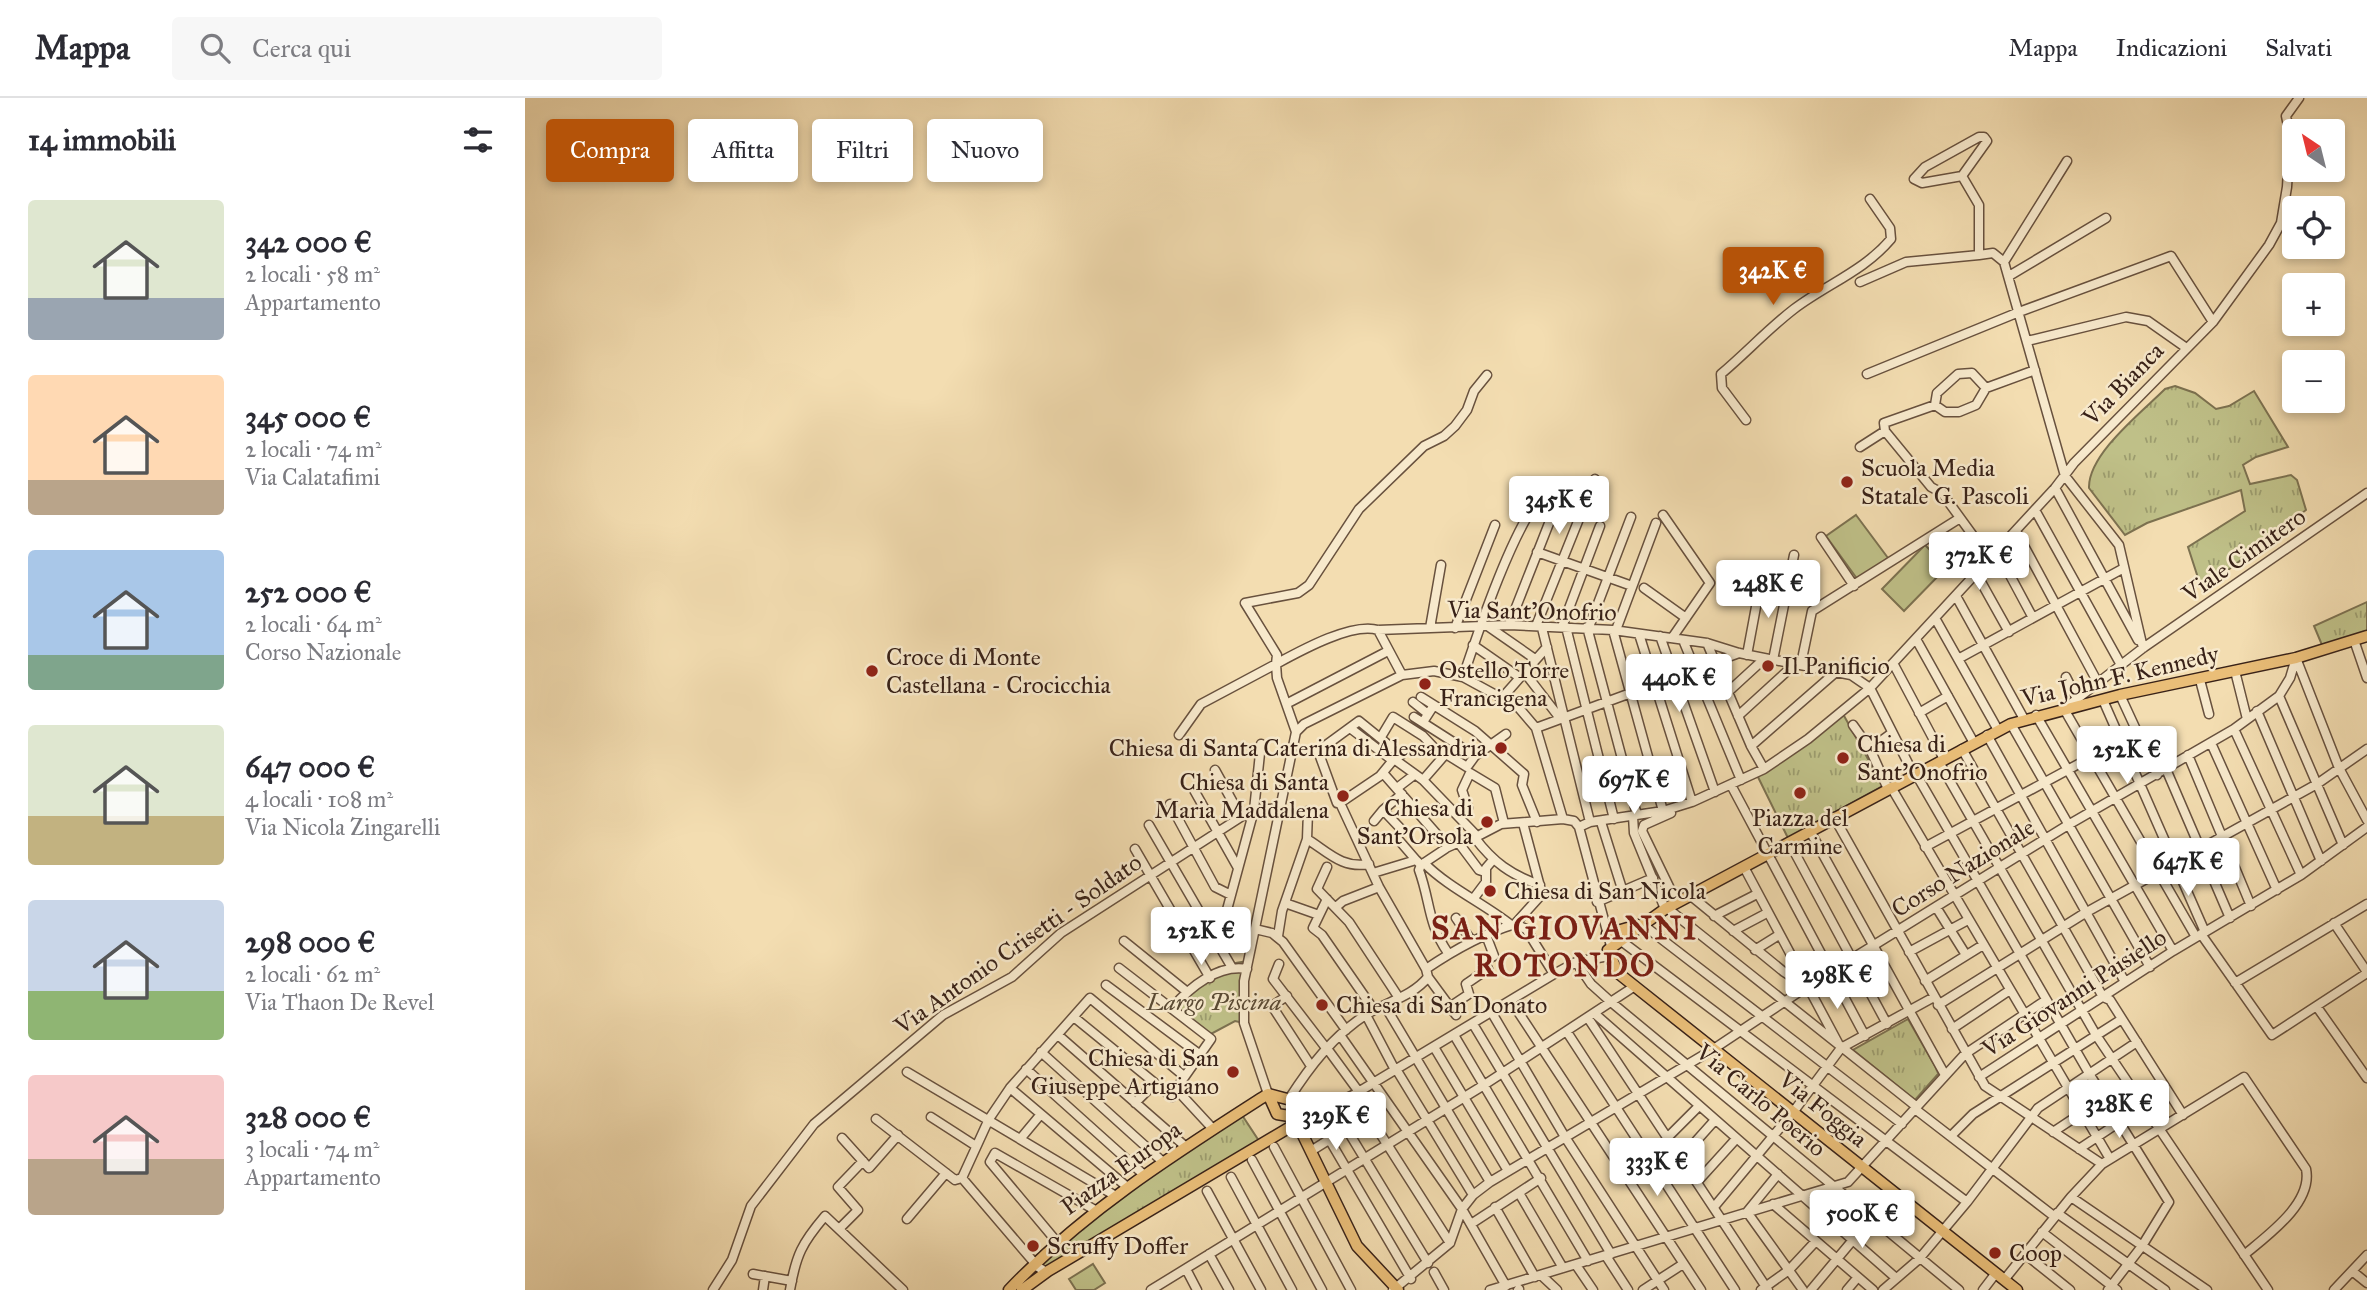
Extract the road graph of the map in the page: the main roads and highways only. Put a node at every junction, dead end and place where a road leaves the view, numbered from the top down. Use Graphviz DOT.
graph roads {
  1 [pos="2367,636"];
  2 [pos="1642,925"];
  3 [pos="1607,934"];
  4 [pos="1613,948"];
  5 [pos="1268,1094"];
  6 [pos="1287,1099"];
  7 [pos="1275,1109"];
  8 [pos="1291,1119"];
  9 [pos="1031,1276"];
  10 [pos="1396,1289"];
  11 [pos="1009,1290"];
  12 [pos="1022,1290"];
  13 [pos="2017,1290"];
  1 -- 2 [label="main road, Via John F. Kennedy"];
  2 -- 3 [label="main road"];
  2 -- 4 [label="main road, Via John F. Kennedy"];
  4 -- 13 [label="main road, Via Foggia"];
  5 -- 6 [label="main road"];
  5 -- 7 [label="main road"];
  5 -- 9 [label="main road, Piazza Europa"];
  6 -- 7 [label="main road"];
  6 -- 8 [label="main road"];
  7 -- 8 [label="main road"];
  8 -- 9 [label="main road, Piazza Europa"];
  8 -- 10 [label="main road"];
  9 -- 11 [label="main road, Piazza Europa"];
  9 -- 12 [label="main road, Piazza Europa"];
}
